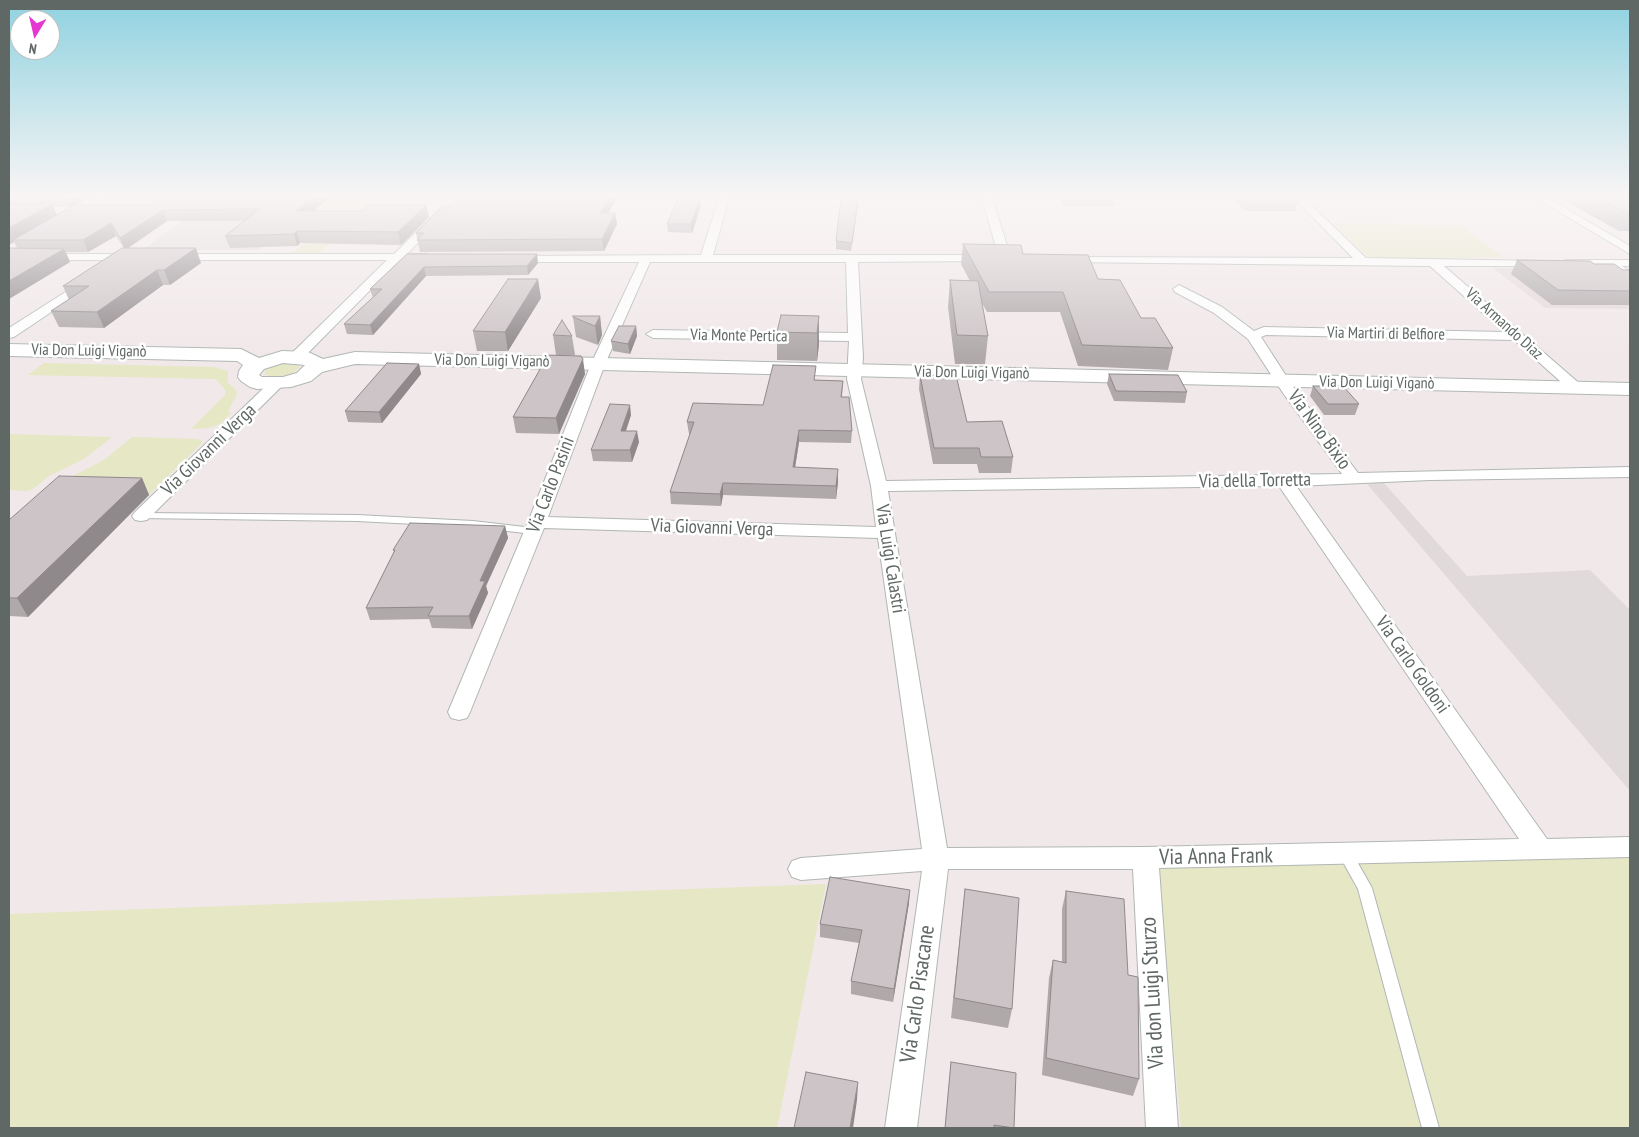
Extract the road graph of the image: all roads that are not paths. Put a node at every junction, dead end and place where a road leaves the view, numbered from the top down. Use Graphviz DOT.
graph roads {
  1 [pos="403,251"];
  2 [pos="708,251"];
  3 [pos="1007,251"];
  4 [pos="1352,251"];
  5 [pos="9,257"];
  6 [pos="126,257"];
  7 [pos="144,257"];
  8 [pos="163,257"];
  9 [pos="397,257"];
  10 [pos="438,258"];
  11 [pos="498,259"];
  12 [pos="646,259"];
  13 [pos="706,259"];
  14 [pos="852,259"];
  15 [pos="1055,259"];
  16 [pos="1363,262"];
  17 [pos="1433,262"];
  18 [pos="1613,263"];
  19 [pos="1630,263"];
  20 [pos="1630,274"];
  21 [pos="1179,289"];
  22 [pos="9,334"];
  23 [pos="653,334"];
  24 [pos="1259,334"];
  25 [pos="1519,336"];
  26 [pos="855,337"];
  27 [pos="9,350"];
  28 [pos="297,356"];
  29 [pos="598,364"];
  30 [pos="257,365"];
  31 [pos="315,367"];
  32 [pos="854,370"];
  33 [pos="1284,380"];
  34 [pos="276,384"];
  35 [pos="1575,388"];
  36 [pos="1630,389"];
  37 [pos="1630,472"];
  38 [pos="1354,480"];
  39 [pos="1284,482"];
  40 [pos="878,486"];
  41 [pos="141,516"];
  42 [pos="535,527"];
  43 [pos="886,533"];
  44 [pos="459,712"];
  45 [pos="1540,849"];
  46 [pos="1627,852"];
  47 [pos="1345,853"];
  48 [pos="1145,858"];
  49 [pos="936,859"];
  50 [pos="801,869"];
  51 [pos="901,1128"];
  52 [pos="1162,1128"];
  53 [pos="1431,1128"];
  1 -- 9 [label="street"];
  2 -- 13 [label="street"];
  3 -- 14 [label="street"];
  4 -- 16 [label="street"];
  5 -- 6 [label="street"];
  6 -- 7 [label="street"];
  6 -- 22 [label="street"];
  8 -- 9 [label="street"];
  9 -- 10 [label="street"];
  9 -- 28 [label="street"];
  11 -- 12 [label="street"];
  12 -- 13 [label="street"];
  12 -- 29 [label="street, Via Carlo Pasini"];
  13 -- 14 [label="street"];
  14 -- 26 [label="street, Via Luigi Calastri"];
  15 -- 16 [label="street"];
  16 -- 17 [label="street"];
  17 -- 18 [label="street"];
  17 -- 25 [label="street, Via Armando Diaz"];
  18 -- 19 [label="street"];
  18 -- 20 [label="lane"];
  21 -- 24 [label="street, Via Nino Bixio"];
  23 -- 26 [label="street, Via Monte Pertica"];
  24 -- 25 [label="street, Via Martiri di Belfiore"];
  24 -- 33 [label="street, Via Nino Bixio"];
  25 -- 35 [label="street, Via Armando Diaz"];
  26 -- 32 [label="street, Via Luigi Calastri"];
  27 -- 30 [label="street, Via Don Luigi Viganò"];
  28 -- 30 [label="street"];
  28 -- 31 [label="street"];
  29 -- 31 [label="street, Via Don Luigi Viganò"];
  29 -- 32 [label="street, Via Don Luigi Viganò"];
  29 -- 42 [label="street, Via Carlo Pasini"];
  30 -- 34 [label="street, Via Don Luigi Viganò"];
  31 -- 34 [label="street, Via Don Luigi Viganò"];
  32 -- 33 [label="street, Via Don Luigi Viganò"];
  32 -- 40 [label="street, Via Luigi Calastri"];
  33 -- 35 [label="street, Via Don Luigi Viganò"];
  33 -- 38 [label="street, Via Nino Bixio"];
  34 -- 41 [label="street, Via Giovanni Verga"];
  35 -- 36 [label="street, Via Don Luigi Viganò"];
  37 -- 38 [label="street, Via della Torretta"];
  38 -- 39 [label="street, Via della Torretta"];
  39 -- 40 [label="street, Via della Torretta"];
  39 -- 45 [label="street, Via Carlo Goldoni"];
  40 -- 43 [label="street, Via Luigi Calastri"];
  41 -- 42 [label="lane"];
  42 -- 43 [label="street, Via Giovanni Verga"];
  42 -- 44 [label="street, Via Carlo Pasini"];
  43 -- 49 [label="street, Via Luigi Calastri"];
  45 -- 46 [label="street, Via Anna Frank"];
  45 -- 47 [label="street, Via Anna Frank"];
  47 -- 48 [label="street, Via Anna Frank"];
  47 -- 53 [label="lane"];
  48 -- 49 [label="street, Via Anna Frank"];
  48 -- 52 [label="street, Via don Luigi Sturzo"];
  49 -- 50 [label="street, Via Anna Frank"];
  49 -- 51 [label="street, Via Carlo Pisacane"];
}
